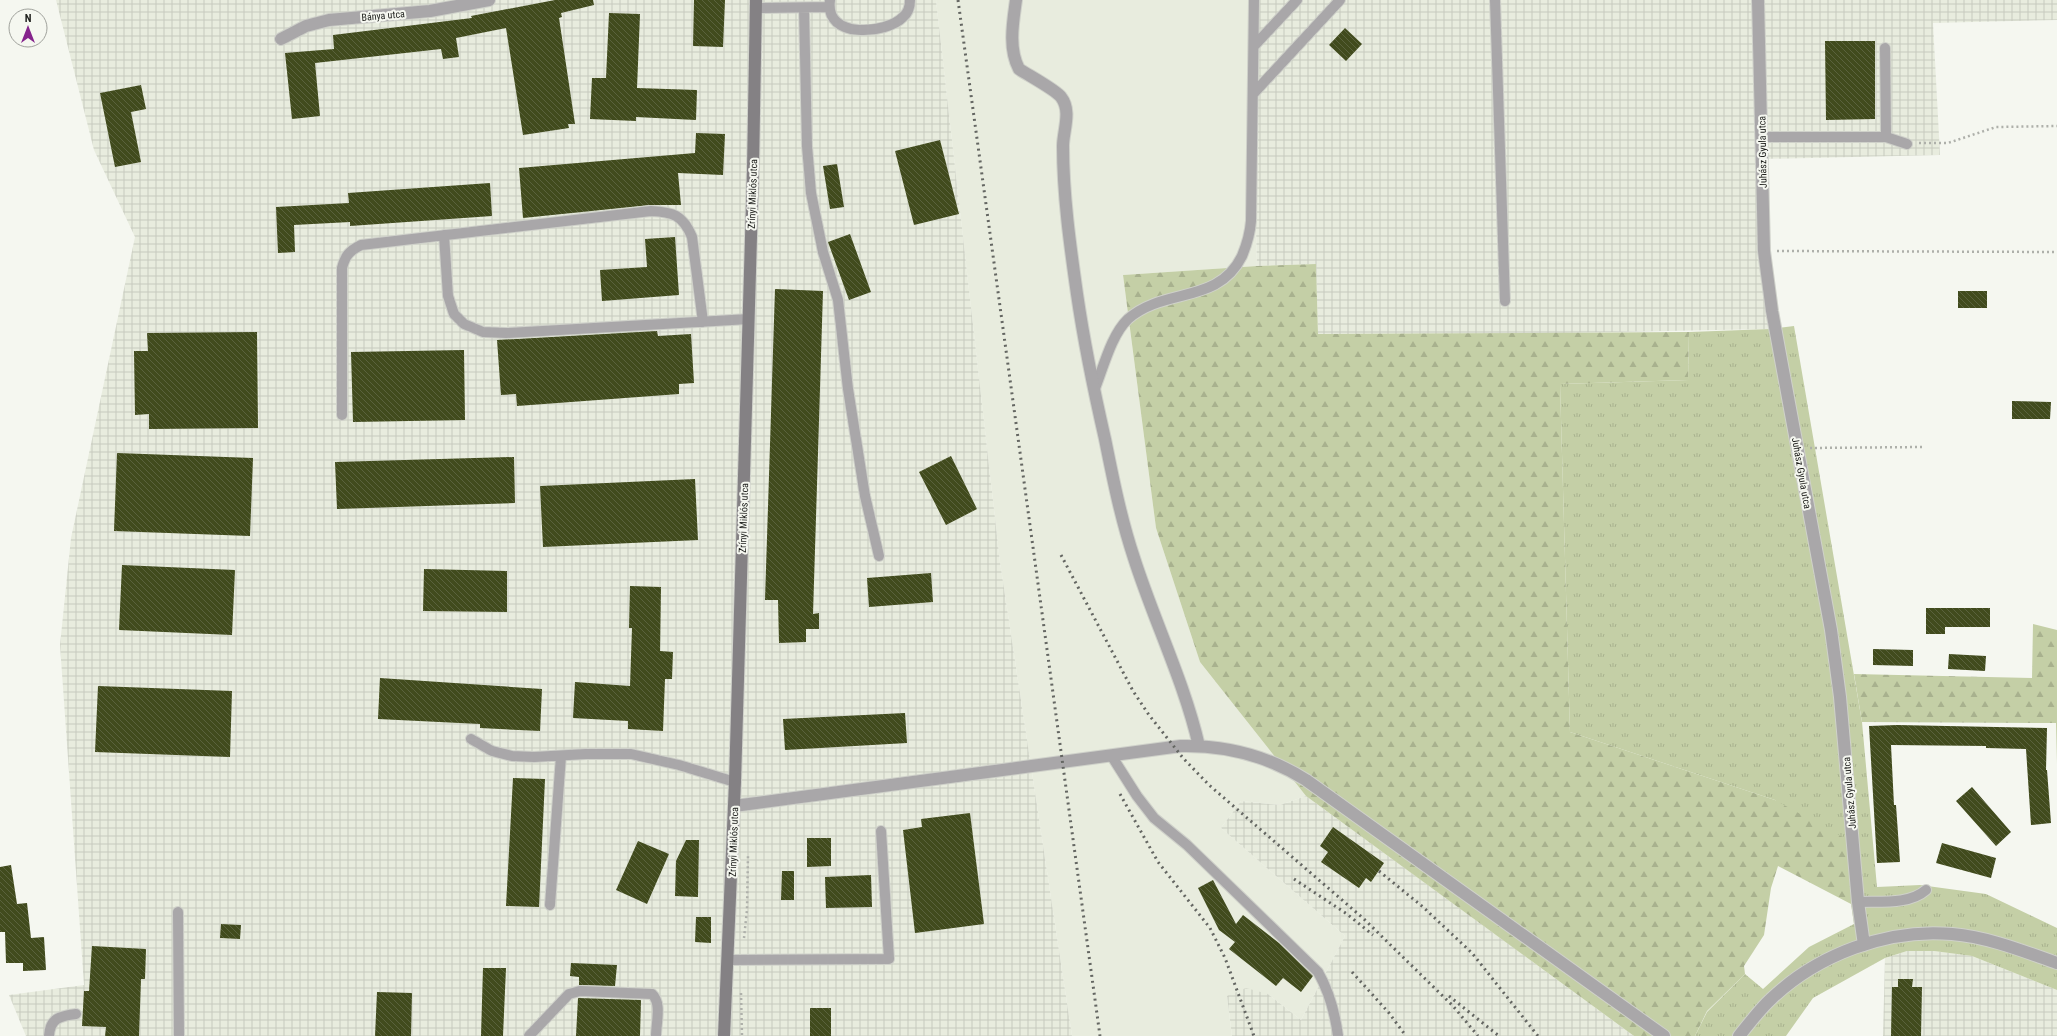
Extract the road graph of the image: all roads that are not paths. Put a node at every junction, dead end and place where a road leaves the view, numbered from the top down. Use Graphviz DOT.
graph roads {
  1 [pos="489,0"];
  2 [pos="910,0"];
  3 [pos="1016,0"];
  4 [pos="1297,0"];
  5 [pos="1340,0"];
  6 [pos="1495,0"];
  7 [pos="1758,0"];
  8 [pos="1255,1"];
  9 [pos="756,4"];
  10 [pos="829,4"];
  11 [pos="804,8"];
  12 [pos="281,39"];
  13 [pos="1254,46"];
  14 [pos="1885,48"];
  15 [pos="1253,94"];
  16 [pos="1762,137"];
  17 [pos="1886,137"];
  18 [pos="1907,144"];
  19 [pos="444,235"];
  20 [pos="1505,301"];
  21 [pos="749,318"];
  22 [pos="703,322"];
  23 [pos="1094,391"];
  24 [pos="342,414"];
  25 [pos="879,556"];
  26 [pos="471,739"];
  27 [pos="1199,746"];
  28 [pos="562,756"];
  29 [pos="1111,756"];
  30 [pos="735,782"];
  31 [pos="734,806"];
  32 [pos="881,831"];
  33 [pos="1926,890"];
  34 [pos="1858,902"];
  35 [pos="550,905"];
  36 [pos="178,912"];
  37 [pos="1864,944"];
  38 [pos="729,960"];
  39 [pos="2057,963"];
  40 [pos="76,1014"];
  41 [pos="49,1036"];
  42 [pos="179,1036"];
  43 [pos="529,1036"];
  44 [pos="656,1036"];
  45 [pos="724,1036"];
  46 [pos="1338,1036"];
  47 [pos="1664,1036"];
  48 [pos="1739,1036"];
  1 -- 12 [label="street, Bánya utca"];
  2 -- 10 [label="lane"];
  3 -- 23 [label="street"];
  4 -- 13 [label="lane"];
  5 -- 15 [label="lane"];
  6 -- 20 [label="lane"];
  7 -- 16 [label="street, Juhász Gyula utca"];
  8 -- 13 [label="lane"];
  9 -- 11 [label="lane"];
  9 -- 21 [label="main road, Zrínyi Miklós utca"];
  10 -- 11 [label="lane"];
  11 -- 25 [label="lane"];
  13 -- 15 [label="lane"];
  14 -- 17 [label="lane"];
  15 -- 23 [label="lane"];
  16 -- 17 [label="lane"];
  16 -- 34 [label="street, Juhász Gyula utca"];
  17 -- 18 [label="lane"];
  19 -- 22 [label="lane"];
  19 -- 22 [label="lane"];
  19 -- 24 [label="lane"];
  21 -- 22 [label="lane"];
  21 -- 30 [label="main road, Zrínyi Miklós utca"];
  23 -- 27 [label="street"];
  26 -- 28 [label="lane"];
  27 -- 29 [label="street"];
  27 -- 47 [label="street"];
  28 -- 30 [label="lane"];
  28 -- 35 [label="lane"];
  29 -- 31 [label="street"];
  29 -- 46 [label="lane"];
  30 -- 31 [label="main road, Zrínyi Miklós utca"];
  31 -- 38 [label="main road, Zrínyi Miklós utca"];
  32 -- 38 [label="lane"];
  33 -- 34 [label="lane"];
  34 -- 37 [label="street, Juhász Gyula utca"];
  36 -- 42 [label="lane"];
  37 -- 39 [label="street"];
  37 -- 48 [label="street"];
  38 -- 45 [label="main road, Zrínyi Miklós utca"];
  40 -- 41 [label="lane"];
  43 -- 44 [label="lane"];
}
